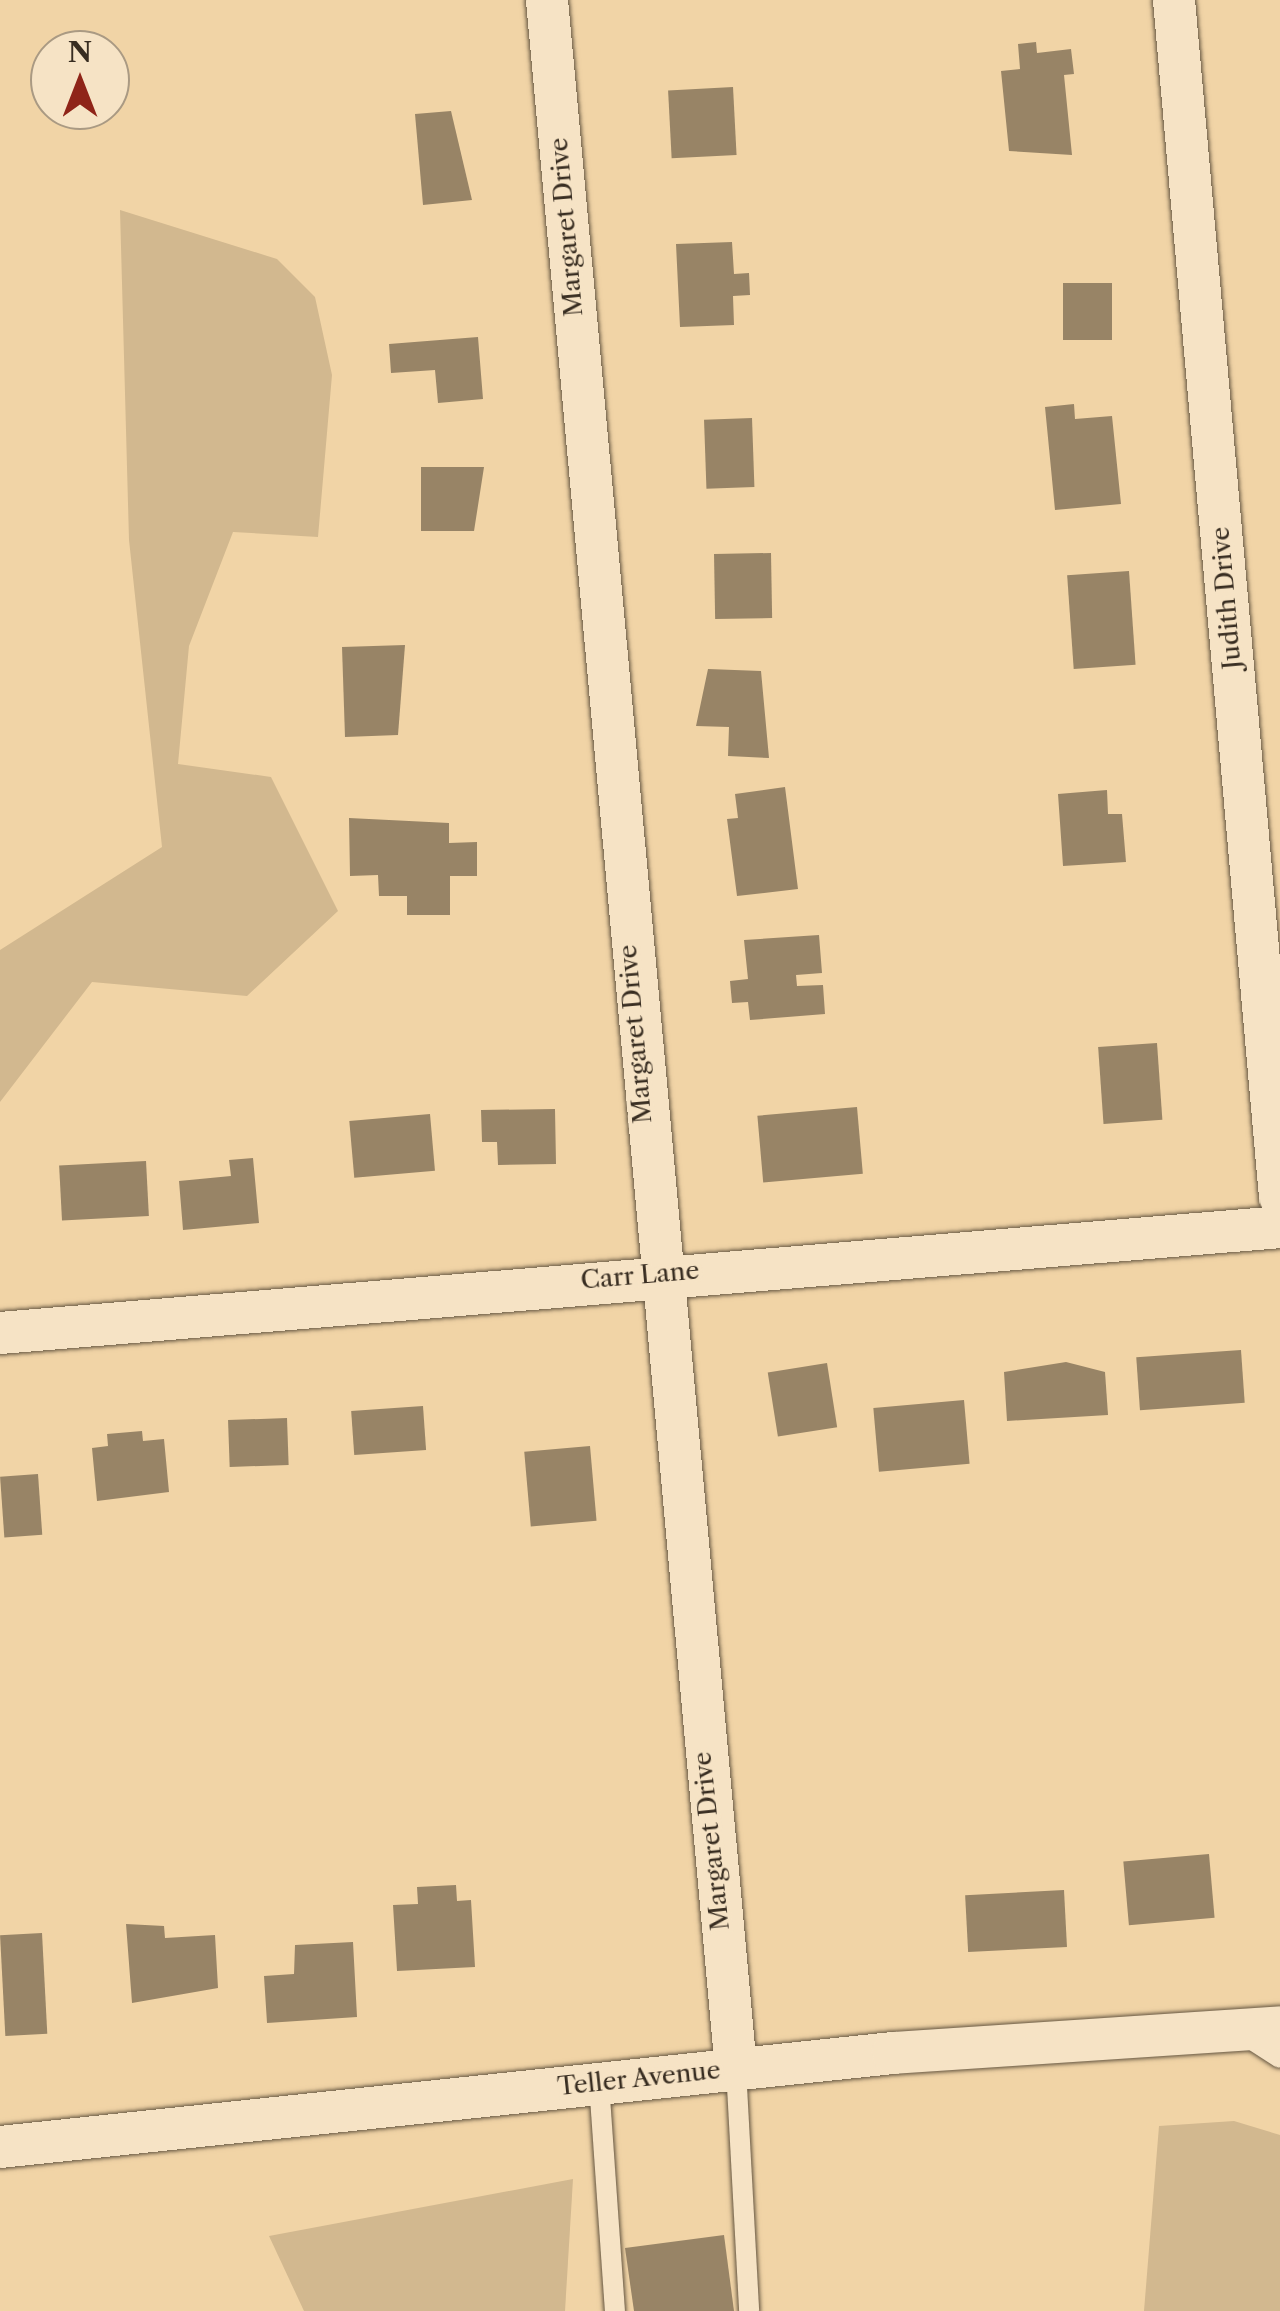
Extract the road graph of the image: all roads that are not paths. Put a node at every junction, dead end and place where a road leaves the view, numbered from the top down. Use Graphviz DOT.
graph roads {
  1 [pos="547,0"];
  2 [pos="1174,0"];
  3 [pos="1280,1196"];
  4 [pos="1280,1228"];
  5 [pos="657,1274"];
  6 [pos="0,1333"];
  7 [pos="1280,2027"];
  8 [pos="1236,2030"];
  9 [pos="1280,2058"];
  10 [pos="736,2068"];
  11 [pos="599,2084"];
  12 [pos="0,2147"];
  13 [pos="615,2311"];
  14 [pos="749,2311"];
  1 -- 5 [label="street, Margaret Drive"];
  2 -- 3 [label="street, Judith Drive"];
  4 -- 5 [label="street, Carr Lane"];
  5 -- 6 [label="street, Carr Lane"];
  5 -- 10 [label="street, Margaret Drive"];
  7 -- 8 [label="street, Teller Avenue"];
  8 -- 9 [label="lane"];
  8 -- 10 [label="street, Teller Avenue"];
  10 -- 11 [label="street, Teller Avenue"];
  10 -- 14 [label="lane"];
  11 -- 12 [label="street, Teller Avenue"];
  11 -- 13 [label="lane"];
}
